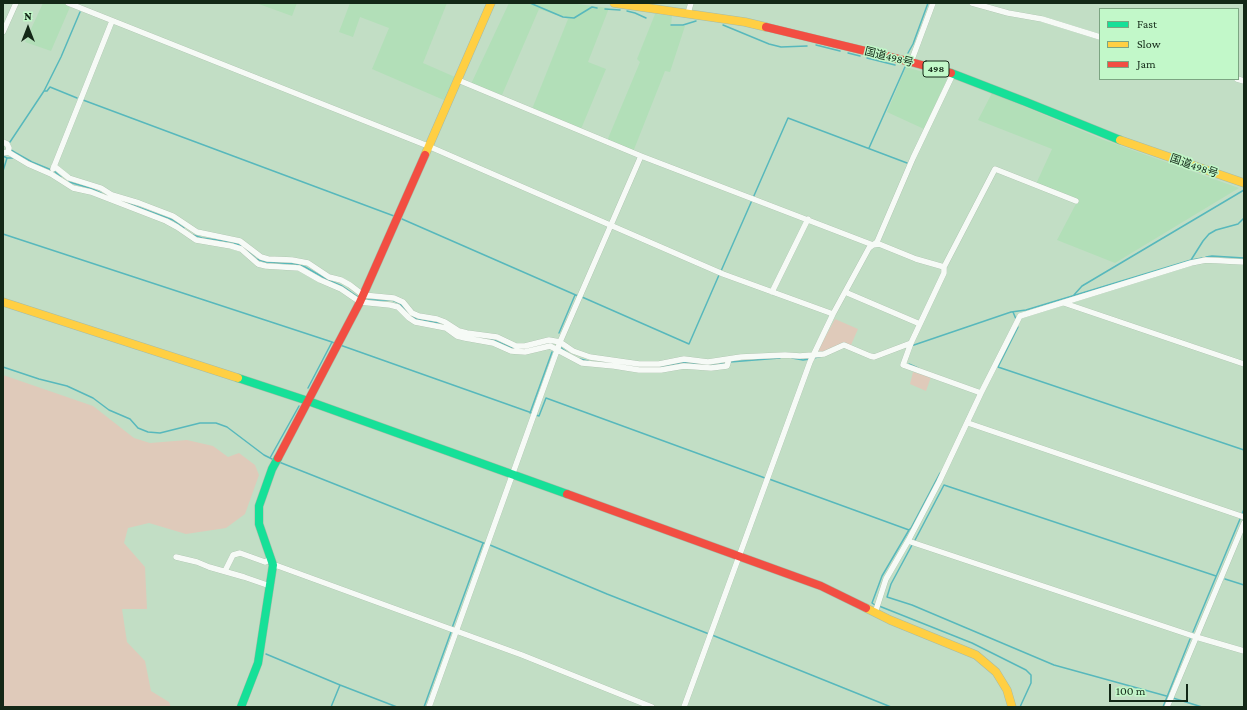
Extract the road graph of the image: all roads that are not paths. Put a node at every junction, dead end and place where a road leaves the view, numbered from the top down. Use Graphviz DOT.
graph roads {
  1 [pos="16,3"];
  2 [pos="68,3"];
  3 [pos="491,3"];
  4 [pos="614,3"];
  5 [pos="691,3"];
  6 [pos="933,3"];
  7 [pos="972,3"];
  8 [pos="688,12"];
  9 [pos="112,21"];
  10 [pos="3,32"];
  11 [pos="1099,37"];
  12 [pos="911,62"];
  13 [pos="952,74"];
  14 [pos="458,80"];
  15 [pos="3,142"];
  16 [pos="428,146"];
  17 [pos="10,154"];
  18 [pos="641,156"];
  19 [pos="54,166"];
  20 [pos="51,174"];
  21 [pos="1244,182"];
  22 [pos="1076,201"];
  23 [pos="808,219"];
  24 [pos="611,225"];
  25 [pos="873,245"];
  26 [pos="1244,262"];
  27 [pos="944,267"];
  28 [pos="772,292"];
  29 [pos="845,292"];
  30 [pos="362,298"];
  31 [pos="3,302"];
  32 [pos="1064,303"];
  33 [pos="833,314"];
  34 [pos="920,324"];
  35 [pos="560,342"];
  36 [pos="910,346"];
  37 [pos="557,350"];
  38 [pos="814,354"];
  39 [pos="729,359"];
  40 [pos="1244,364"];
  41 [pos="981,393"];
  42 [pos="308,401"];
  43 [pos="968,423"];
  44 [pos="513,475"];
  45 [pos="1244,518"];
  46 [pos="1244,523"];
  47 [pos="908,541"];
  48 [pos="176,557"];
  49 [pos="739,557"];
  50 [pos="272,562"];
  51 [pos="225,572"];
  52 [pos="270,586"];
  53 [pos="875,611"];
  54 [pos="453,630"];
  55 [pos="1196,637"];
  56 [pos="1244,651"];
  57 [pos="241,707"];
  58 [pos="429,707"];
  59 [pos="652,707"];
  60 [pos="684,707"];
  61 [pos="1012,707"];
  62 [pos="1167,707"];
  1 -- 10 [label="street"];
  2 -- 9 [label="street"];
  3 -- 14 [label="main road"];
  4 -- 8 [label="main road, 国道498号 / 498"];
  5 -- 8 [label="street"];
  6 -- 12 [label="street"];
  7 -- 11 [label="street"];
  8 -- 12 [label="main road, 国道498号 / 498"];
  9 -- 16 [label="street"];
  9 -- 19 [label="street"];
  12 -- 13 [label="main road, 国道498号 / 498"];
  13 -- 21 [label="main road, 国道498号 / 498"];
  13 -- 25 [label="street"];
  14 -- 16 [label="main road"];
  14 -- 18 [label="street"];
  15 -- 17 [label="street"];
  16 -- 24 [label="street"];
  16 -- 30 [label="main road"];
  17 -- 20 [label="street"];
  18 -- 23 [label="street"];
  18 -- 24 [label="street"];
  19 -- 20 [label="street"];
  19 -- 30 [label="street"];
  20 -- 30 [label="street"];
  22 -- 27 [label="street"];
  23 -- 25 [label="street"];
  23 -- 28 [label="street"];
  24 -- 28 [label="street"];
  24 -- 35 [label="street"];
  25 -- 27 [label="street"];
  25 -- 29 [label="street"];
  26 -- 32 [label="street"];
  27 -- 34 [label="street"];
  28 -- 33 [label="street"];
  29 -- 33 [label="street"];
  29 -- 34 [label="street"];
  30 -- 35 [label="street"];
  30 -- 37 [label="street"];
  30 -- 42 [label="main road"];
  31 -- 42 [label="main road"];
  32 -- 40 [label="street"];
  32 -- 41 [label="street"];
  33 -- 38 [label="street"];
  34 -- 36 [label="street"];
  35 -- 37 [label="street"];
  35 -- 39 [label="street"];
  36 -- 38 [label="street"];
  36 -- 41 [label="street"];
  37 -- 39 [label="street"];
  37 -- 44 [label="street"];
  38 -- 39 [label="street"];
  38 -- 49 [label="street"];
  41 -- 43 [label="street"];
  42 -- 44 [label="main road"];
  42 -- 50 [label="main road"];
  43 -- 45 [label="street"];
  43 -- 47 [label="street"];
  44 -- 49 [label="main road"];
  44 -- 54 [label="street"];
  46 -- 55 [label="street"];
  47 -- 53 [label="street"];
  47 -- 55 [label="street"];
  48 -- 51 [label="street"];
  49 -- 53 [label="main road"];
  49 -- 60 [label="street"];
  50 -- 51 [label="street"];
  50 -- 52 [label="main road"];
  50 -- 54 [label="street"];
  51 -- 52 [label="street"];
  52 -- 57 [label="main road"];
  53 -- 61 [label="main road"];
  54 -- 58 [label="street"];
  54 -- 59 [label="street"];
  55 -- 56 [label="street"];
  55 -- 62 [label="street"];
}
